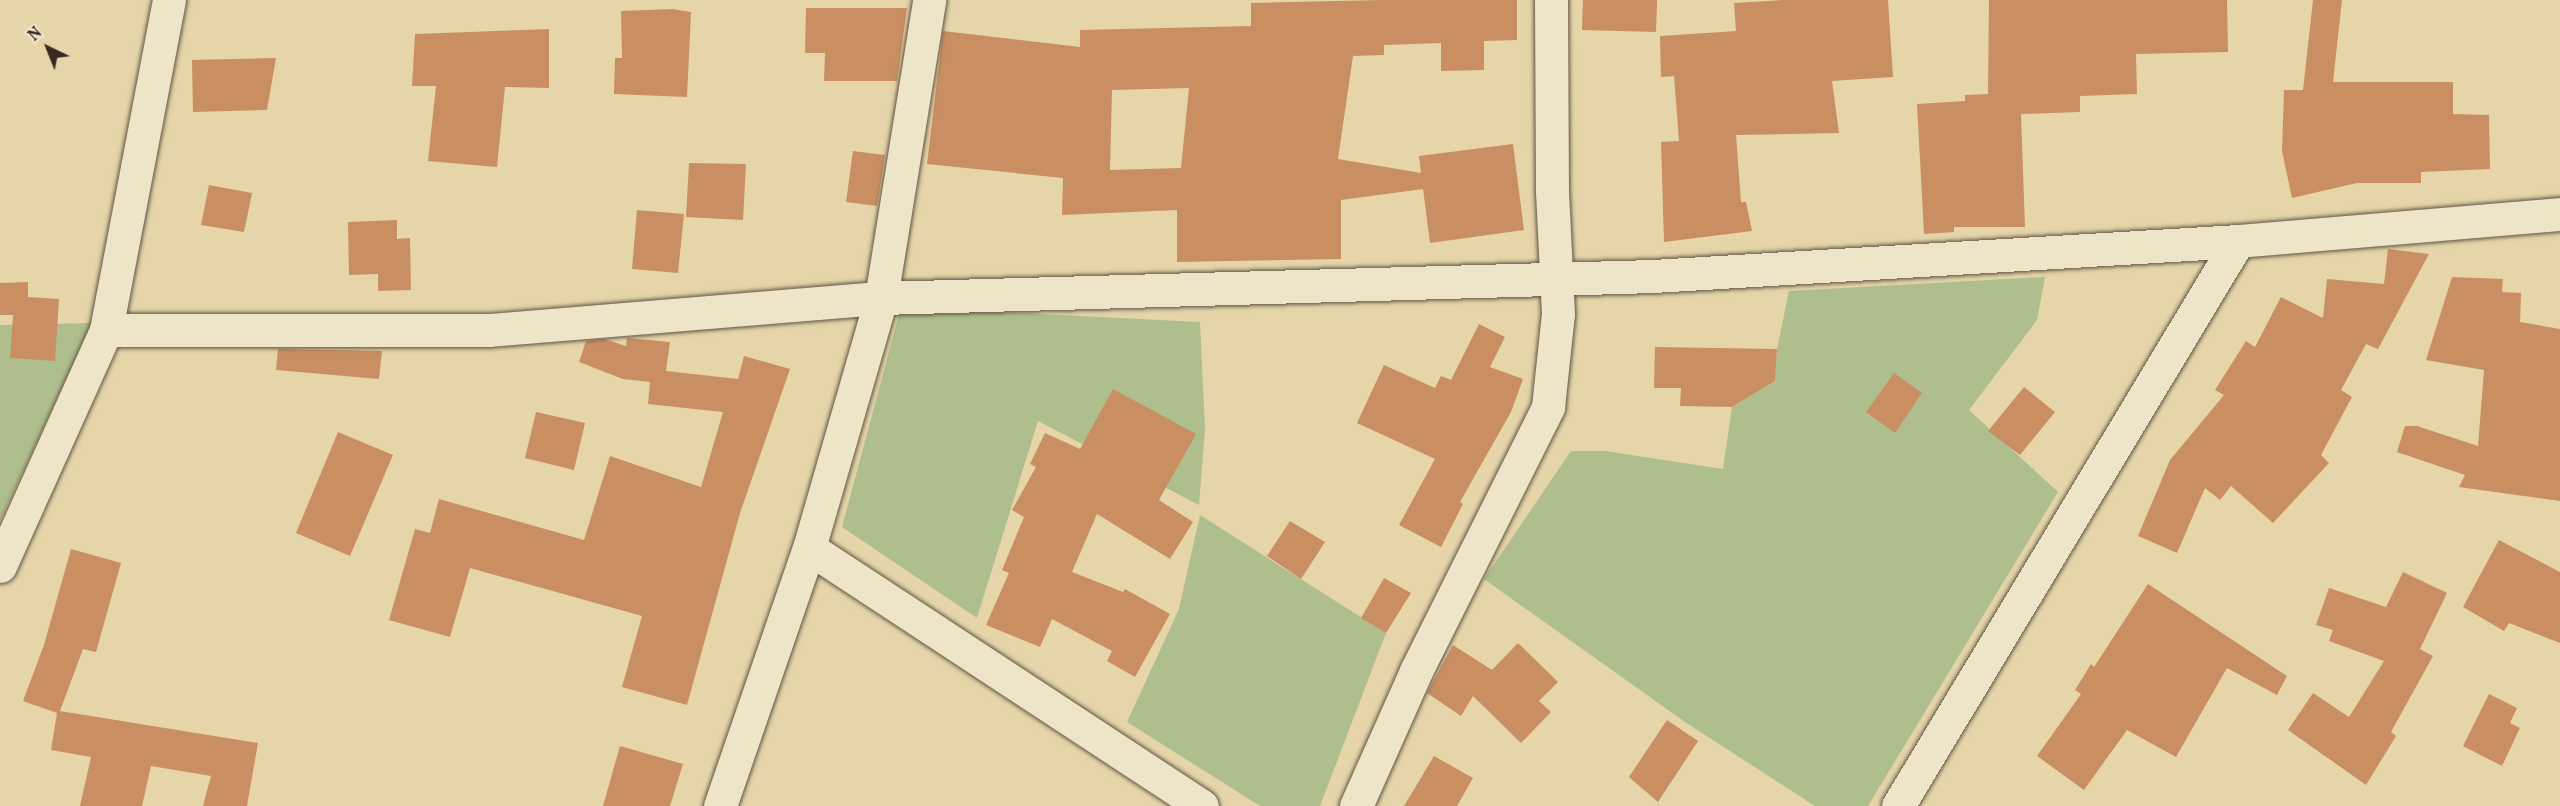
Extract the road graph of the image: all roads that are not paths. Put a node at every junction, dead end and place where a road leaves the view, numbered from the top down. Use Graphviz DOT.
graph roads {
  1 [pos="169,0"];
  2 [pos="929,0"];
  3 [pos="1551,0"];
  4 [pos="2560,214"];
  5 [pos="2238,241"];
  6 [pos="1555,280"];
  7 [pos="881,298"];
  8 [pos="106,330"];
  9 [pos="809,548"];
  10 [pos="0,566"];
  11 [pos="720,806"];
  12 [pos="1202,806"];
  13 [pos="1356,806"];
  14 [pos="1898,806"];
  1 -- 8 [label="street"];
  2 -- 7 [label="street"];
  3 -- 6 [label="street"];
  4 -- 5 [label="street"];
  5 -- 6 [label="street"];
  5 -- 14 [label="street"];
  6 -- 7 [label="street"];
  6 -- 13 [label="street"];
  7 -- 8 [label="street"];
  7 -- 9 [label="street"];
  8 -- 10 [label="street"];
  9 -- 11 [label="street"];
  9 -- 12 [label="street"];
}
